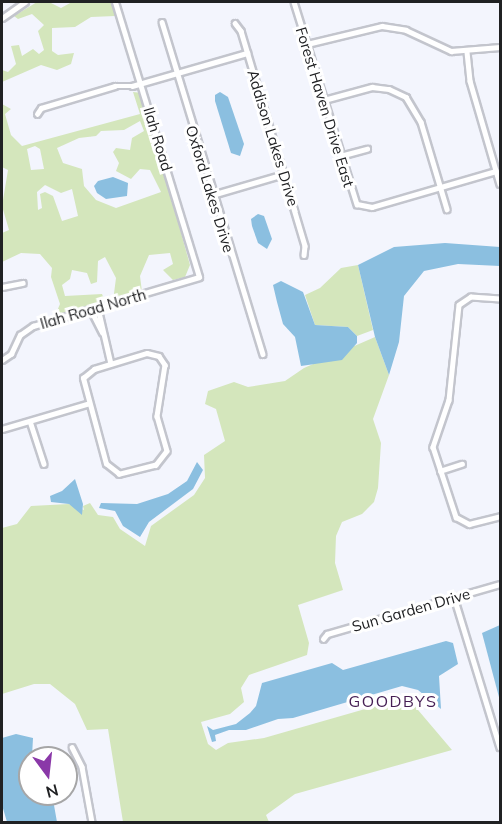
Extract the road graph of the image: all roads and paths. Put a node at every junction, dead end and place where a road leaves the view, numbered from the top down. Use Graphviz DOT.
graph roads {
  1 [pos="25,2"];
  2 [pos="115,2"];
  3 [pos="294,2"];
  4 [pos="2,18"];
  5 [pos="162,22"];
  6 [pos="235,23"];
  7 [pos="307,44"];
  8 [pos="501,47"];
  9 [pos="467,52"];
  10 [pos="247,53"];
  11 [pos="176,74"];
  12 [pos="140,84"];
  13 [pos="324,100"];
  14 [pos="37,114"];
  15 [pos="367,149"];
  16 [pos="340,156"];
  17 [pos="496,171"];
  18 [pos="284,174"];
  19 [pos="501,184"];
  20 [pos="441,187"];
  21 [pos="212,195"];
  22 [pos="447,208"];
  23 [pos="304,255"];
  24 [pos="200,277"];
  25 [pos="23,283"];
  26 [pos="2,286"];
  27 [pos="501,299"];
  28 [pos="98,308"];
  29 [pos="91,310"];
  30 [pos="102,332"];
  31 [pos="263,354"];
  32 [pos="2,360"];
  33 [pos="111,363"];
  34 [pos="87,404"];
  35 [pos="30,421"];
  36 [pos="2,429"];
  37 [pos="44,464"];
  38 [pos="462,465"];
  39 [pos="440,471"];
  40 [pos="501,516"];
  41 [pos="501,584"];
  42 [pos="454,597"];
  43 [pos="322,639"];
  44 [pos="501,747"];
  45 [pos="78,759"];
  46 [pos="92,822"];
  1 -- 4 [label="street"];
  2 -- 12 [label="street, Ilah Road"];
  3 -- 7 [label="street, Forest Haven Drive East"];
  5 -- 11 [label="street, Oxford Lakes Drive"];
  6 -- 10 [label="street, Addison Lakes Drive"];
  7 -- 9 [label="street"];
  7 -- 13 [label="street, Forest Haven Drive East"];
  8 -- 9 [label="street"];
  9 -- 17 [label="street"];
  10 -- 11 [label="street"];
  10 -- 18 [label="street, Addison Lakes Drive"];
  11 -- 12 [label="street"];
  11 -- 21 [label="street, Oxford Lakes Drive"];
  12 -- 14 [label="street"];
  12 -- 24 [label="street, Ilah Road"];
  13 -- 16 [label="street, Forest Haven Drive East"];
  13 -- 20 [label="street"];
  15 -- 16 [label="street"];
  16 -- 20 [label="street, Forest Haven Drive East"];
  17 -- 19 [label="street"];
  17 -- 20 [label="street"];
  18 -- 21 [label="street"];
  18 -- 23 [label="street, Addison Lakes Drive"];
  20 -- 22 [label="street"];
  21 -- 31 [label="street, Oxford Lakes Drive"];
  24 -- 28 [label="street, Ilah Road North"];
  25 -- 26 [label="street"];
  27 -- 39 [label="street"];
  28 -- 29 [label="street, Ilah Road North"];
  28 -- 30 [label="street"];
  29 -- 30 [label="street"];
  29 -- 32 [label="street, Ilah Road North"];
  30 -- 33 [label="street"];
  33 -- 34 [label="street"];
  33 -- 34 [label="street"];
  34 -- 35 [label="street"];
  35 -- 36 [label="street"];
  35 -- 37 [label="street"];
  38 -- 39 [label="street"];
  39 -- 40 [label="street"];
  41 -- 42 [label="street, Sun Garden Drive"];
  42 -- 43 [label="street, Sun Garden Drive"];
  42 -- 44 [label="street"];
  45 -- 46 [label="street"];
}
